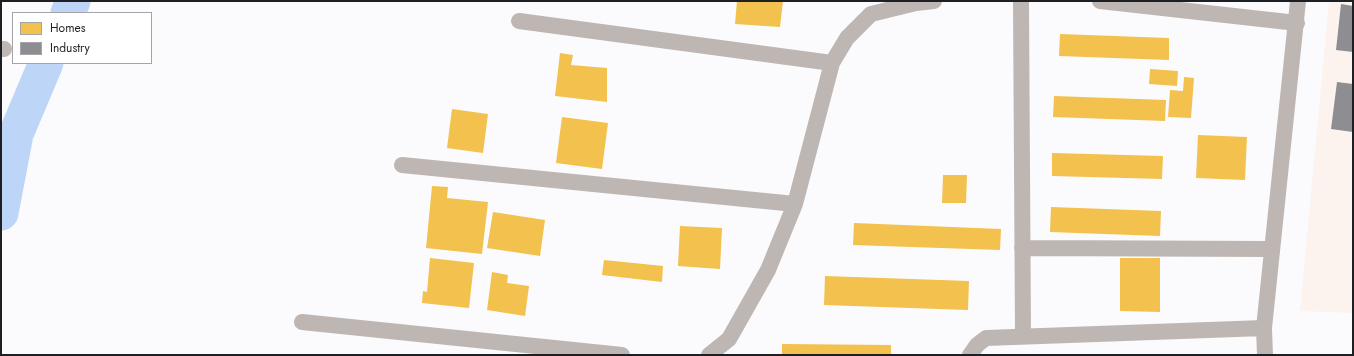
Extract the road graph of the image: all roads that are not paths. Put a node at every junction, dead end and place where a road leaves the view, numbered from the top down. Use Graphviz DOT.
graph roads {
  1 [pos="934,1"];
  2 [pos="1021,1"];
  3 [pos="1100,1"];
  4 [pos="1298,1"];
  5 [pos="519,21"];
  6 [pos="1297,23"];
  7 [pos="832,63"];
  8 [pos="402,165"];
  9 [pos="795,204"];
  10 [pos="1022,248"];
  11 [pos="1272,249"];
  12 [pos="302,322"];
  13 [pos="1264,328"];
  14 [pos="1023,336"];
  15 [pos="622,355"];
  16 [pos="710,355"];
  17 [pos="970,355"];
  18 [pos="1265,355"];
  1 -- 7 [label="street"];
  2 -- 10 [label="street"];
  3 -- 6 [label="street"];
  4 -- 6 [label="street"];
  5 -- 7 [label="street"];
  6 -- 11 [label="street"];
  7 -- 9 [label="street"];
  8 -- 9 [label="street"];
  9 -- 16 [label="street"];
  10 -- 11 [label="street"];
  10 -- 14 [label="street"];
  11 -- 13 [label="street"];
  12 -- 15 [label="street"];
  13 -- 14 [label="street"];
  13 -- 18 [label="street"];
  14 -- 17 [label="street"];
}
